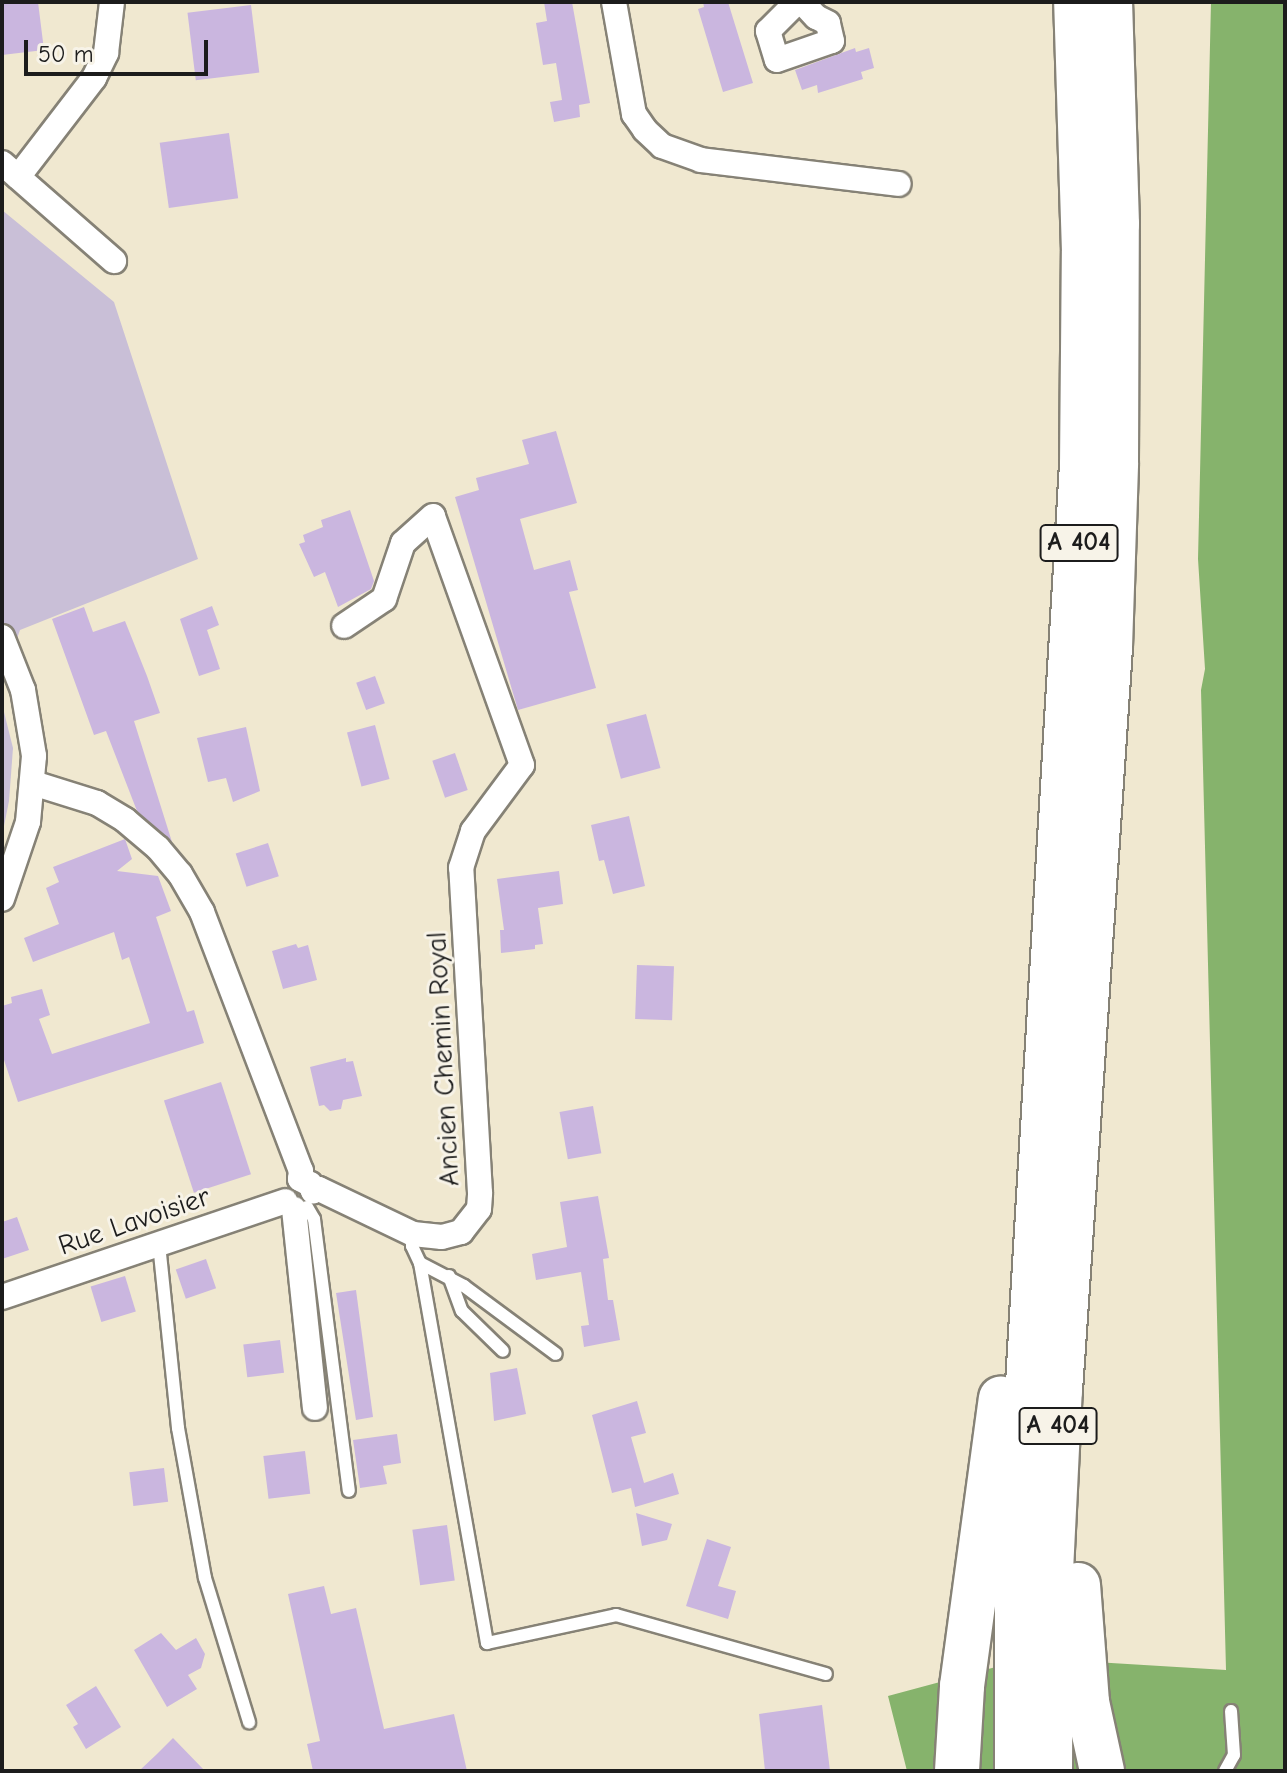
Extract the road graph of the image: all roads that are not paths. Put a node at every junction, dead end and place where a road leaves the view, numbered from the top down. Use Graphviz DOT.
graph roads {
  1 [pos="112,2"];
  2 [pos="614,2"];
  3 [pos="1076,2"];
  4 [pos="1110,2"];
  5 [pos="10,170"];
  6 [pos="899,184"];
  7 [pos="114,261"];
  8 [pos="344,626"];
  9 [pos="2,637"];
  10 [pos="33,783"];
  11 [pos="2,899"];
  12 [pos="1064,1083"];
  13 [pos="300,1197"];
  14 [pos="413,1234"];
  15 [pos="159,1244"];
  16 [pos="420,1263"];
  17 [pos="449,1276"];
  18 [pos="2,1297"];
  19 [pos="503,1351"];
  20 [pos="556,1354"];
  21 [pos="315,1408"];
  22 [pos="349,1491"];
  23 [pos="826,1674"];
  24 [pos="1231,1711"];
  25 [pos="249,1722"];
  26 [pos="957,1771"];
  27 [pos="1017,1771"];
  28 [pos="1050,1771"];
  29 [pos="1102,1771"];
  30 [pos="1225,1771"];
  1 -- 5 [label="street"];
  2 -- 6 [label="street"];
  3 -- 12 [label="highway, A 404"];
  4 -- 12 [label="highway, A 404"];
  5 -- 7 [label="street"];
  8 -- 14 [label="street, Ancien Chemin Royal"];
  9 -- 10 [label="street"];
  10 -- 11 [label="street"];
  10 -- 13 [label="street"];
  12 -- 26 [label="highway"];
  12 -- 27 [label="highway, A 404"];
  12 -- 28 [label="highway, A 404"];
  12 -- 29 [label="highway"];
  13 -- 14 [label="street, Ancien Chemin Royal"];
  13 -- 15 [label="street, Rue Lavoisier"];
  13 -- 21 [label="street"];
  13 -- 22 [label="lane"];
  14 -- 16 [label="lane"];
  15 -- 18 [label="street, Rue Lavoisier"];
  15 -- 25 [label="lane"];
  16 -- 17 [label="lane"];
  16 -- 23 [label="lane"];
  17 -- 19 [label="lane"];
  17 -- 20 [label="lane"];
  24 -- 30 [label="lane"];
}
